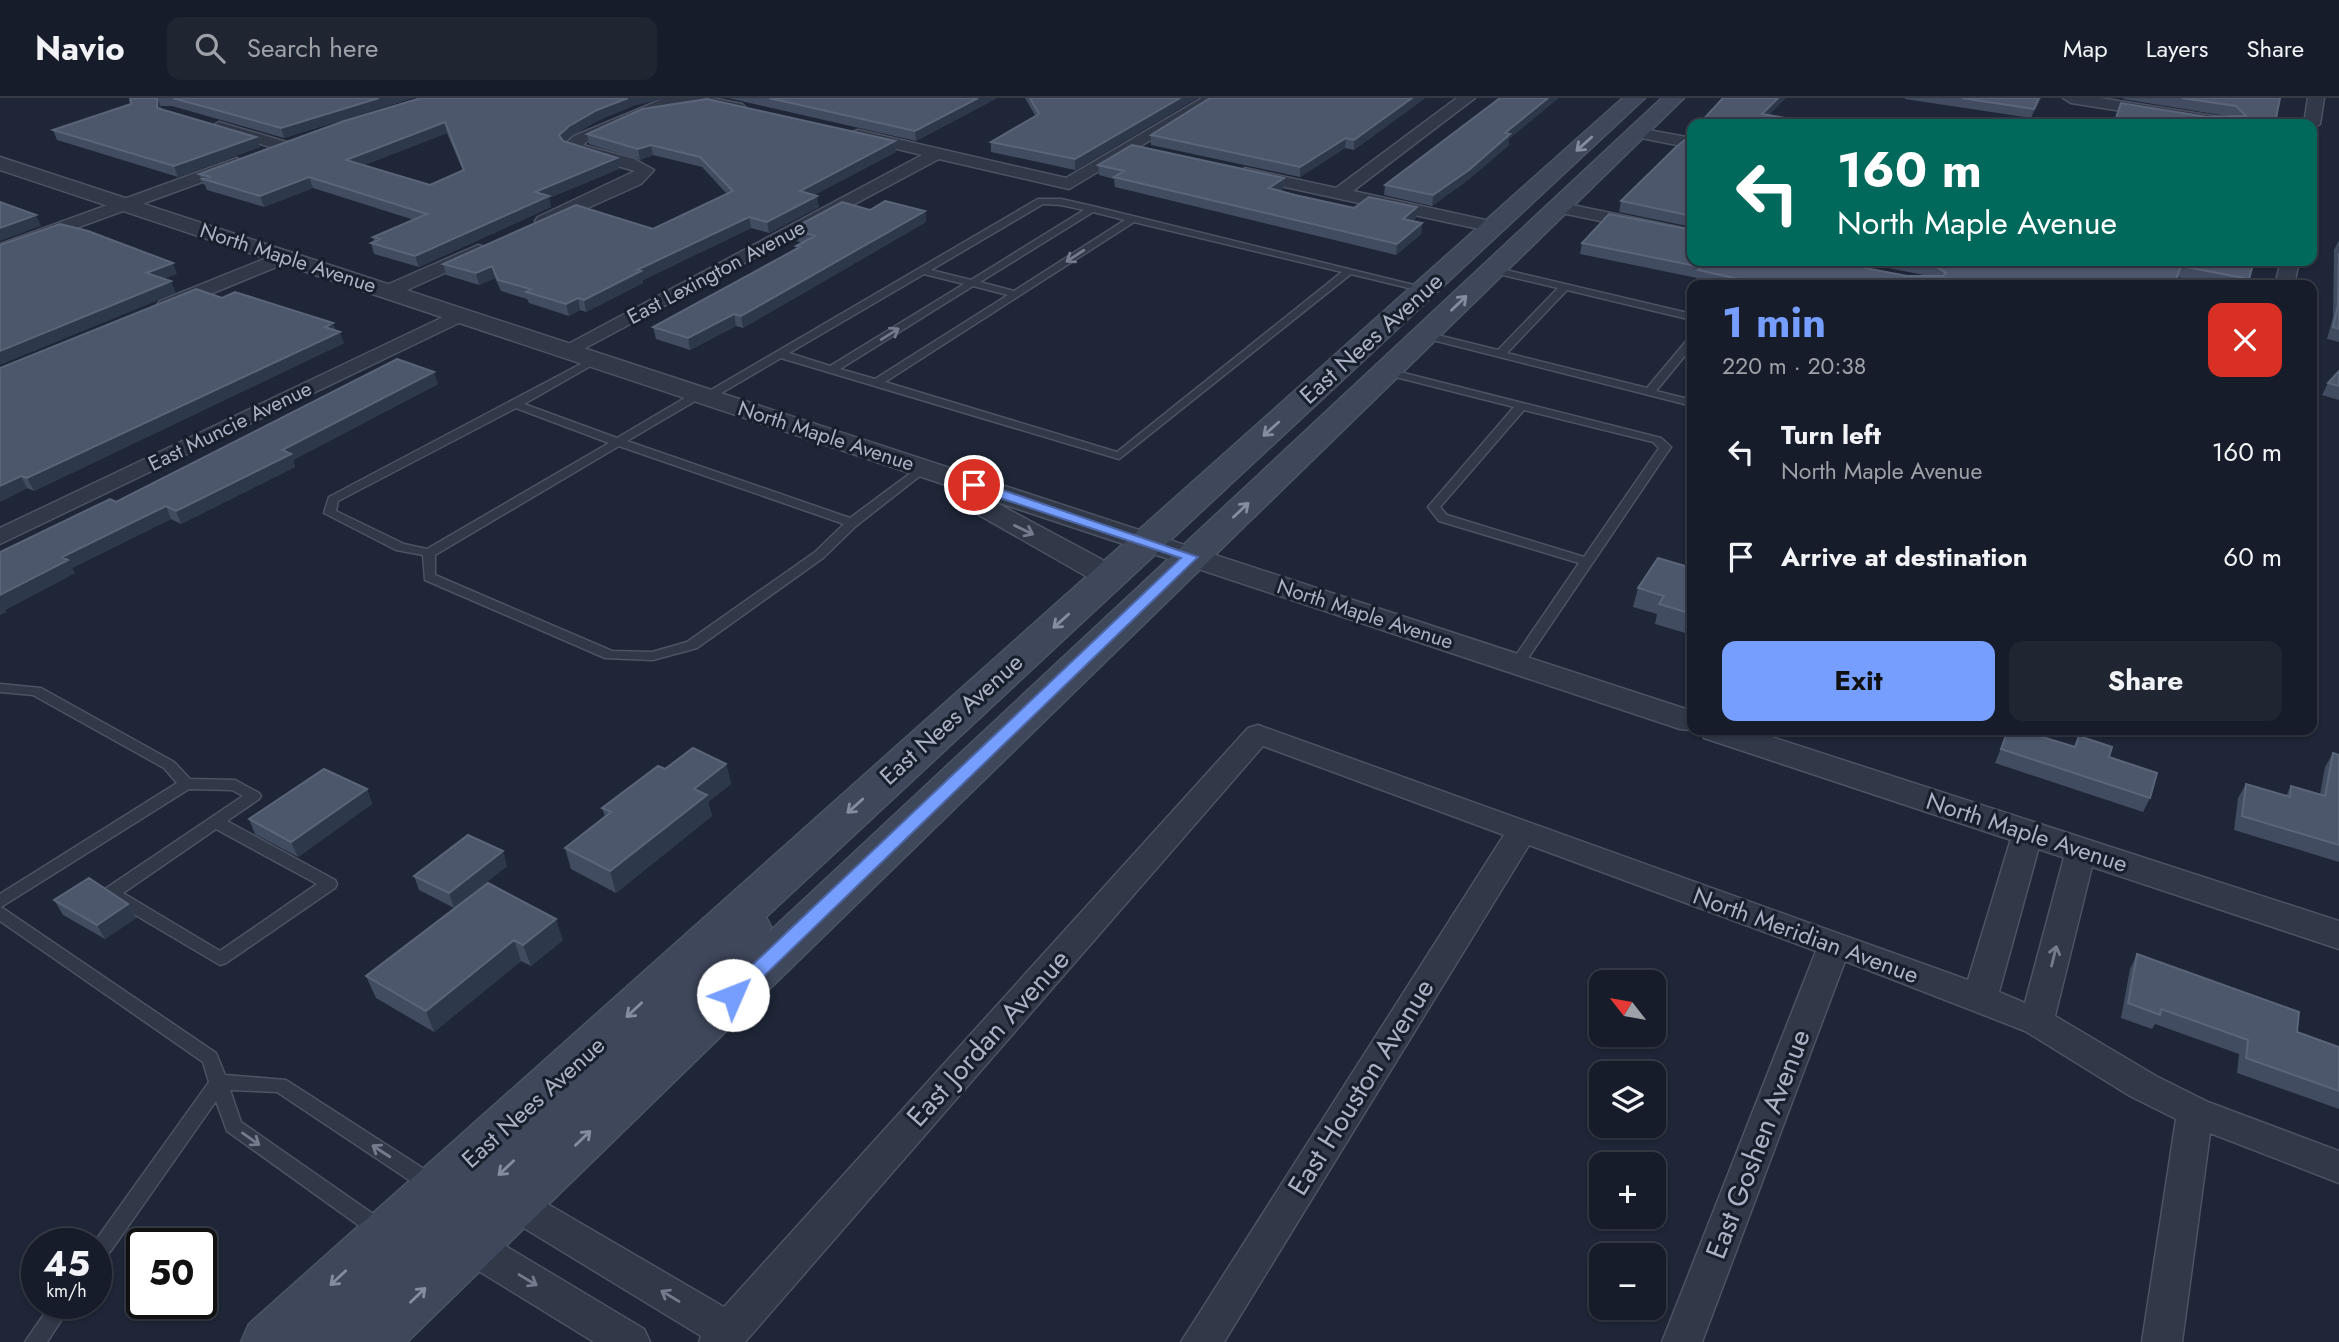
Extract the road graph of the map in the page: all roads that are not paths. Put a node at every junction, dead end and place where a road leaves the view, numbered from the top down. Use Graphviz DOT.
graph roads {
  1 [pos="1213,98"];
  2 [pos="1467,98"];
  3 [pos="1634,98"];
  4 [pos="1674,98"];
  5 [pos="2077,98"];
  6 [pos="2322,98"];
  7 [pos="685,99"];
  8 [pos="749,110"];
  9 [pos="2202,119"];
  10 [pos="2314,119"];
  11 [pos="205,123"];
  12 [pos="844,132"];
  13 [pos="1637,132"];
  14 [pos="1687,142"];
  15 [pos="1130,148"];
  16 [pos="938,153"];
  17 [pos="1156,153"];
  18 [pos="0,163"];
  19 [pos="1234,171"];
  20 [pos="1338,194"];
  21 [pos="124,204"];
  22 [pos="1558,207"];
  23 [pos="1092,209"];
  24 [pos="1133,219"];
  25 [pos="1493,227"];
  26 [pos="522,231"];
  27 [pos="1687,234"];
  28 [pos="497,242"];
  29 [pos="0,250"];
  30 [pos="284,257"];
  31 [pos="920,270"];
  32 [pos="1493,270"];
  33 [pos="1349,271"];
  34 [pos="973,283"];
  35 [pos="1565,287"];
  36 [pos="1425,289"];
  37 [pos="389,292"];
  38 [pos="1016,294"];
  39 [pos="154,311"];
  40 [pos="460,315"];
  41 [pos="1687,316"];
  42 [pos="1425,335"];
  43 [pos="1687,347"];
  44 [pos="567,350"];
  45 [pos="780,354"];
  46 [pos="1500,354"];
  47 [pos="596,360"];
  48 [pos="832,369"];
  49 [pos="1388,372"];
  50 [pos="877,383"];
  51 [pos="1649,392"];
  52 [pos="703,395"];
  53 [pos="1687,402"];
  54 [pos="515,404"];
  55 [pos="1521,406"];
  56 [pos="618,442"];
  57 [pos="924,468"];
  58 [pos="852,523"];
  59 [pos="0,537"];
  60 [pos="1147,542"];
  61 [pos="429,553"];
  62 [pos="1191,557"];
  63 [pos="1588,562"];
  64 [pos="1109,577"];
  65 [pos="1517,664"];
  66 [pos="0,688"];
  67 [pos="1687,720"];
  68 [pos="1258,734"];
  69 [pos="1731,735"];
  70 [pos="186,784"];
  71 [pos="216,822"];
  72 [pos="1522,832"];
  73 [pos="2028,832"];
  74 [pos="2081,850"];
  75 [pos="804,852"];
  76 [pos="0,902"];
  77 [pos="0,913"];
  78 [pos="2339,935"];
  79 [pos="1835,946"];
  80 [pos="1980,998"];
  81 [pos="2037,1022"];
  82 [pos="219,1082"];
  83 [pos="2195,1112"];
  84 [pos="2339,1167"];
  85 [pos="438,1188"];
  86 [pos="514,1203"];
  87 [pos="112,1233"];
  88 [pos="386,1234"];
  89 [pos="470,1245"];
  90 [pos="51,1319"];
  91 [pos="724,1336"];
  92 [pos="35,1342"];
  93 [pos="269,1342"];
  94 [pos="320,1342"];
  95 [pos="369,1342"];
  96 [pos="630,1342"];
  97 [pos="1201,1342"];
  98 [pos="1682,1342"];
  99 [pos="2162,1342"];
  1 -- 15 [label="street"];
  2 -- 20 [label="street"];
  3 -- 25 [label="main road, East Nees Avenue, one-way"];
  4 -- 13 [label="main road, East Nees Avenue"];
  5 -- 9 [label="street"];
  6 -- 10 [label="street"];
  7 -- 8 [label="street"];
  7 -- 26 [label="street"];
  11 -- 21 [label="street"];
  12 -- 16 [label="street"];
  13 -- 14 [label="street"];
  13 -- 22 [label="main road, East Nees Avenue"];
  15 -- 16 [label="street"];
  15 -- 17 [label="street"];
  16 -- 44 [label="street, East Lexington Avenue"];
  18 -- 21 [label="street, North Maple Avenue"];
  19 -- 20 [label="street"];
  20 -- 25 [label="street"];
  21 -- 29 [label="street"];
  21 -- 30 [label="street, North Maple Avenue"];
  22 -- 27 [label="street"];
  22 -- 32 [label="main road, East Nees Avenue"];
  23 -- 24 [label="lane"];
  23 -- 31 [label="lane"];
  23 -- 34 [label="lane"];
  24 -- 33 [label="lane"];
  24 -- 38 [label="lane, one-way"];
  25 -- 32 [label="main road"];
  25 -- 36 [label="main road, East Nees Avenue"];
  28 -- 37 [label="street"];
  30 -- 37 [label="street, North Maple Avenue"];
  30 -- 39 [label="street"];
  31 -- 34 [label="lane"];
  31 -- 45 [label="lane"];
  32 -- 35 [label="lane"];
  42 -- 32 [label="main road, East Nees Avenue, one-way"];
  33 -- 36 [label="lane"];
  33 -- 50 [label="lane"];
  34 -- 38 [label="lane"];
  48 -- 34 [label="lane, one-way"];
  35 -- 41 [label="lane"];
  35 -- 46 [label="lane"];
  36 -- 60 [label="main road, East Nees Avenue, one-way"];
  37 -- 40 [label="street, North Maple Avenue"];
  38 -- 50 [label="lane"];
  40 -- 44 [label="street, North Maple Avenue"];
  40 -- 59 [label="street, East Muncie Avenue"];
  42 -- 46 [label="lane"];
  42 -- 49 [label="main road, East Nees Avenue"];
  43 -- 51 [label="lane"];
  44 -- 47 [label="street, North Maple Avenue"];
  45 -- 48 [label="lane"];
  45 -- 52 [label="lane"];
  46 -- 51 [label="lane"];
  47 -- 52 [label="street, North Maple Avenue"];
  47 -- 54 [label="lane"];
  48 -- 50 [label="lane"];
  49 -- 55 [label="lane"];
  62 -- 49 [label="main road, East Nees Avenue, one-way"];
  51 -- 53 [label="lane"];
  52 -- 56 [label="lane"];
  52 -- 57 [label="street, North Maple Avenue"];
  54 -- 56 [label="lane"];
  54 -- 61 [label="lane"];
  55 -- 63 [label="lane"];
  55 -- 63 [label="lane"];
  56 -- 58 [label="lane"];
  56 -- 61 [label="lane"];
  57 -- 58 [label="lane"];
  57 -- 60 [label="street, North Maple Avenue"];
  57 -- 64 [label="street, one-way"];
  58 -- 61 [label="lane"];
  60 -- 62 [label="street, North Maple Avenue"];
  60 -- 64 [label="main road, East Nees Avenue"];
  62 -- 65 [label="street, North Maple Avenue"];
  86 -- 62 [label="main road, East Nees Avenue, one-way"];
  63 -- 65 [label="lane"];
  64 -- 75 [label="main road, East Nees Avenue, one-way"];
  65 -- 67 [label="street, North Maple Avenue"];
  66 -- 70 [label="lane"];
  68 -- 72 [label="street, North Meridian Avenue"];
  68 -- 91 [label="street, East Jordan Avenue"];
  69 -- 73 [label="street, North Maple Avenue"];
  70 -- 71 [label="lane"];
  70 -- 76 [label="lane"];
  71 -- 71 [label="lane"];
  72 -- 79 [label="street, North Meridian Avenue"];
  72 -- 97 [label="street, East Houston Avenue"];
  73 -- 74 [label="street, North Maple Avenue"];
  73 -- 80 [label="street"];
  74 -- 78 [label="street, North Maple Avenue"];
  81 -- 74 [label="street, one-way"];
  75 -- 85 [label="main road, East Nees Avenue, one-way"];
  75 -- 89 [label="main road, one-way"];
  77 -- 82 [label="lane"];
  79 -- 80 [label="street, North Meridian Avenue"];
  79 -- 98 [label="street, East Goshen Avenue"];
  80 -- 81 [label="street, North Meridian Avenue"];
  81 -- 83 [label="street, North Meridian Avenue"];
  85 -- 82 [label="lane, one-way"];
  82 -- 87 [label="lane"];
  82 -- 88 [label="lane, one-way"];
  83 -- 84 [label="street, North Meridian Avenue"];
  83 -- 99 [label="street"];
  85 -- 88 [label="main road, East Nees Avenue"];
  85 -- 94 [label="main road"];
  86 -- 89 [label="main road, East Nees Avenue"];
  91 -- 86 [label="street, one-way"];
  88 -- 93 [label="main road, East Nees Avenue, one-way"];
  95 -- 89 [label="main road, East Nees Avenue, one-way"];
  89 -- 96 [label="street, one-way"];
  90 -- 92 [label="lane"];
}
